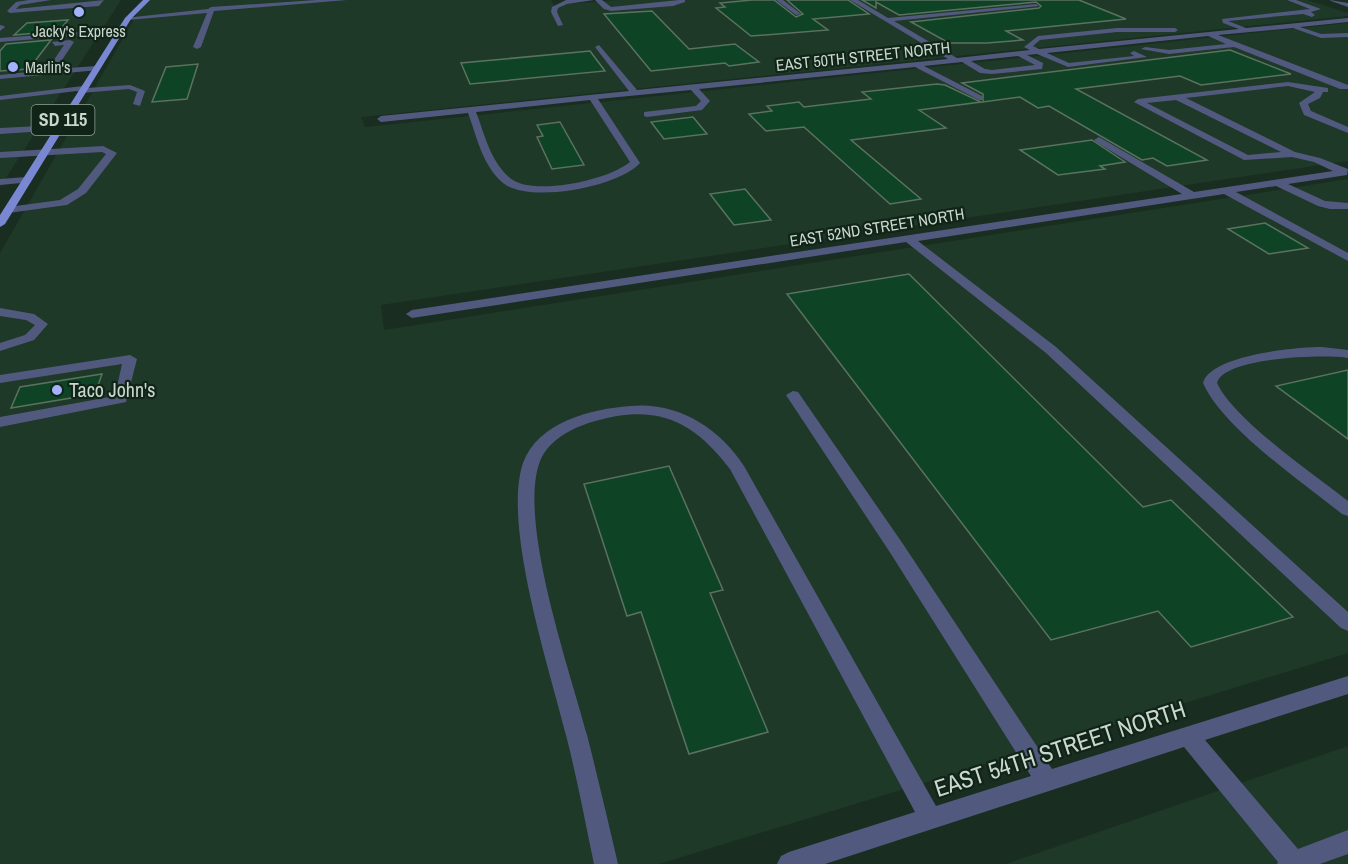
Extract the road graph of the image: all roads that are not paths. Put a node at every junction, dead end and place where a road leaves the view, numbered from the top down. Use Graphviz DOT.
graph roads {
  1 [pos="48,0"];
  2 [pos="101,0"];
  3 [pos="132,0"];
  4 [pos="147,0"];
  5 [pos="214,0"];
  6 [pos="344,0"];
  7 [pos="591,0"];
  8 [pos="598,0"];
  9 [pos="614,0"];
  10 [pos="682,0"];
  11 [pos="778,0"];
  12 [pos="853,0"];
  13 [pos="1290,0"];
  14 [pos="1333,0"];
  15 [pos="1348,5"];
  16 [pos="1036,6"];
  17 [pos="622,9"];
  18 [pos="211,10"];
  19 [pos="1304,12"];
  20 [pos="798,14"];
  21 [pos="128,18"];
  22 [pos="886,20"];
  23 [pos="1348,20"];
  24 [pos="1332,21"];
  25 [pos="560,25"];
  26 [pos="1290,26"];
  27 [pos="1248,30"];
  28 [pos="78,31"];
  29 [pos="120,31"];
  30 [pos="1209,34"];
  31 [pos="1348,35"];
  32 [pos="1192,36"];
  33 [pos="0,40"];
  34 [pos="70,42"];
  35 [pos="1130,42"];
  36 [pos="1100,45"];
  37 [pos="1236,45"];
  38 [pos="197,47"];
  39 [pos="599,47"];
  40 [pos="0,48"];
  41 [pos="1067,49"];
  42 [pos="1144,49"];
  43 [pos="1037,52"];
  44 [pos="1134,53"];
  45 [pos="1020,54"];
  46 [pos="959,60"];
  47 [pos="1094,62"];
  48 [pos="916,64"];
  49 [pos="96,68"];
  50 [pos="50,72"];
  51 [pos="0,76"];
  52 [pos="693,87"];
  53 [pos="1346,87"];
  54 [pos="82,89"];
  55 [pos="1320,90"];
  56 [pos="635,93"];
  57 [pos="592,97"];
  58 [pos="0,98"];
  59 [pos="979,98"];
  60 [pos="1177,98"];
  61 [pos="137,104"];
  62 [pos="471,110"];
  63 [pos="647,114"];
  64 [pos="381,119"];
  65 [pos="58,128"];
  66 [pos="1348,130"];
  67 [pos="0,131"];
  68 [pos="1099,140"];
  69 [pos="44,152"];
  70 [pos="1292,154"];
  71 [pos="0,155"];
  72 [pos="1346,172"];
  73 [pos="1328,175"];
  74 [pos="27,180"];
  75 [pos="0,182"];
  76 [pos="1278,183"];
  77 [pos="1348,186"];
  78 [pos="1226,191"];
  79 [pos="1193,196"];
  80 [pos="1348,206"];
  81 [pos="8,210"];
  82 [pos="0,224"];
  83 [pos="909,239"];
  84 [pos="1348,258"];
  85 [pos="0,312"];
  86 [pos="412,314"];
  87 [pos="0,347"];
  88 [pos="1348,354"];
  89 [pos="0,379"];
  90 [pos="793,395"];
  91 [pos="0,422"];
  92 [pos="1348,510"];
  93 [pos="1348,623"];
  94 [pos="1348,685"];
  95 [pos="1188,736"];
  96 [pos="1047,781"];
  97 [pos="931,819"];
  98 [pos="1348,842"];
  99 [pos="1292,863"];
  100 [pos="606,864"];
  101 [pos="789,864"];
  1 -- 2 [label="street"];
  3 -- 21 [label="main road, SD 115"];
  4 -- 21 [label="main road, SD 115"];
  5 -- 18 [label="street"];
  6 -- 18 [label="street"];
  7 -- 25 [label="street"];
  8 -- 17 [label="street"];
  9 -- 17 [label="street"];
  10 -- 17 [label="street"];
  11 -- 20 [label="street"];
  12 -- 22 [label="street"];
  13 -- 19 [label="street"];
  14 -- 15 [label="street"];
  16 -- 22 [label="street"];
  18 -- 21 [label="street"];
  18 -- 38 [label="street"];
  19 -- 24 [label="street"];
  19 -- 27 [label="street"];
  21 -- 29 [label="main road, SD 115"];
  22 -- 46 [label="street"];
  23 -- 24 [label="street, EAST 50TH STREET NORTH"];
  24 -- 26 [label="street, EAST 50TH STREET NORTH"];
  26 -- 27 [label="street, EAST 50TH STREET NORTH"];
  26 -- 31 [label="street"];
  27 -- 30 [label="street, EAST 50TH STREET NORTH"];
  28 -- 29 [label="street"];
  28 -- 33 [label="street"];
  28 -- 34 [label="street"];
  29 -- 49 [label="main road, SD 115"];
  30 -- 32 [label="street, EAST 50TH STREET NORTH"];
  30 -- 37 [label="street"];
  32 -- 35 [label="street, EAST 50TH STREET NORTH"];
  32 -- 43 [label="street"];
  34 -- 40 [label="street"];
  34 -- 50 [label="street"];
  35 -- 36 [label="street, EAST 50TH STREET NORTH"];
  35 -- 42 [label="street"];
  36 -- 41 [label="street, EAST 50TH STREET NORTH"];
  36 -- 44 [label="street"];
  37 -- 42 [label="street"];
  37 -- 53 [label="street"];
  39 -- 56 [label="street"];
  41 -- 43 [label="street, EAST 50TH STREET NORTH"];
  41 -- 47 [label="street"];
  42 -- 44 [label="street"];
  43 -- 45 [label="street, EAST 50TH STREET NORTH"];
  43 -- 47 [label="street"];
  44 -- 47 [label="street"];
  45 -- 46 [label="street, EAST 50TH STREET NORTH"];
  45 -- 46 [label="street"];
  46 -- 48 [label="street, EAST 50TH STREET NORTH"];
  48 -- 52 [label="street, EAST 50TH STREET NORTH"];
  48 -- 59 [label="street"];
  49 -- 50 [label="street"];
  49 -- 54 [label="main road, SD 115"];
  50 -- 51 [label="street"];
  52 -- 56 [label="street, EAST 50TH STREET NORTH"];
  52 -- 63 [label="street"];
  53 -- 55 [label="street"];
  54 -- 58 [label="street"];
  54 -- 61 [label="street"];
  54 -- 65 [label="main road, SD 115"];
  55 -- 60 [label="street"];
  55 -- 66 [label="street"];
  56 -- 57 [label="street, EAST 50TH STREET NORTH"];
  57 -- 62 [label="street, EAST 50TH STREET NORTH"];
  57 -- 62 [label="street"];
  60 -- 70 [label="street"];
  60 -- 70 [label="street"];
  62 -- 64 [label="street, EAST 50TH STREET NORTH"];
  65 -- 67 [label="street"];
  65 -- 69 [label="main road, SD 115"];
  68 -- 79 [label="street"];
  69 -- 71 [label="street"];
  69 -- 74 [label="main road, SD 115"];
  69 -- 81 [label="street"];
  70 -- 72 [label="street"];
  72 -- 73 [label="street, EAST 52ND STREET NORTH"];
  73 -- 76 [label="street, EAST 52ND STREET NORTH"];
  73 -- 77 [label="street"];
  74 -- 75 [label="street"];
  74 -- 81 [label="main road, SD 115"];
  76 -- 78 [label="street, EAST 52ND STREET NORTH"];
  76 -- 80 [label="street"];
  78 -- 79 [label="street, EAST 52ND STREET NORTH"];
  78 -- 84 [label="street"];
  79 -- 83 [label="street, EAST 52ND STREET NORTH"];
  81 -- 82 [label="main road, SD 115"];
  83 -- 86 [label="street, EAST 52ND STREET NORTH"];
  83 -- 93 [label="street"];
  85 -- 87 [label="street"];
  88 -- 92 [label="street"];
  89 -- 91 [label="street"];
  90 -- 96 [label="street"];
  94 -- 95 [label="street, EAST 54TH STREET NORTH"];
  95 -- 96 [label="street, EAST 54TH STREET NORTH"];
  95 -- 99 [label="street"];
  96 -- 97 [label="street, EAST 54TH STREET NORTH"];
  97 -- 100 [label="street"];
  97 -- 101 [label="street, EAST 54TH STREET NORTH"];
  98 -- 99 [label="street"];
}
